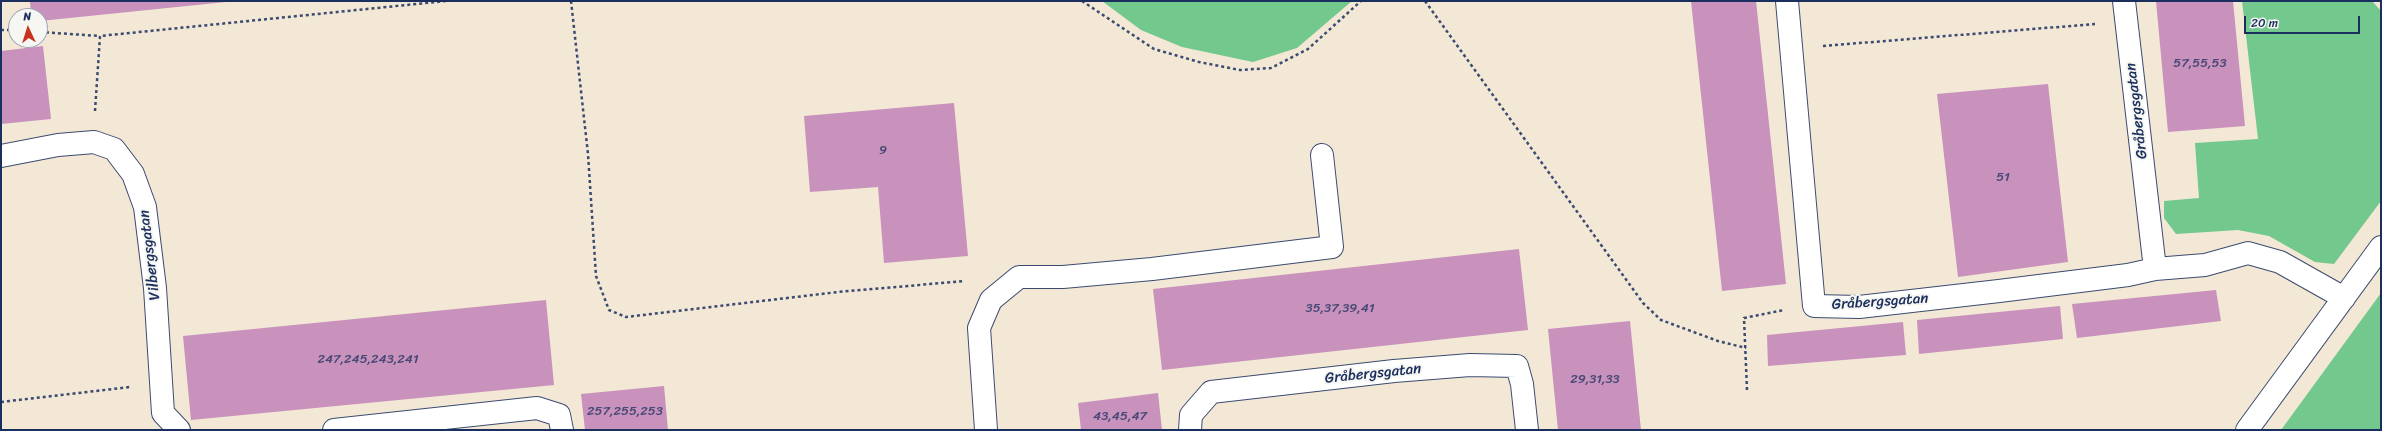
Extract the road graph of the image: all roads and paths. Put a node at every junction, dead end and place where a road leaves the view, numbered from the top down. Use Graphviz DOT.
graph roads {
  1 [pos="446,1"];
  2 [pos="571,1"];
  3 [pos="1082,1"];
  4 [pos="1362,1"];
  5 [pos="1425,1"];
  6 [pos="1787,1"];
  7 [pos="2125,12"];
  8 [pos="48,33"];
  9 [pos="100,36"];
  10 [pos="1790,48"];
  11 [pos="94,142"];
  12 [pos="1322,155"];
  13 [pos="1,156"];
  14 [pos="2381,247"];
  15 [pos="2155,270"];
  16 [pos="968,281"];
  17 [pos="2344,298"];
  18 [pos="1814,306"];
  19 [pos="1746,348"];
  20 [pos="161,382"];
  21 [pos="1747,390"];
  22 [pos="1,402"];
  23 [pos="179,430"];
  24 [pos="334,430"];
  25 [pos="562,430"];
  26 [pos="986,430"];
  27 [pos="1190,430"];
  28 [pos="1527,430"];
  29 [pos="2247,430"];
  1 -- 9 [label="path"];
  2 -- 16 [label="path"];
  3 -- 4 [label="path"];
  5 -- 19 [label="path"];
  6 -- 10 [label="street, Gråbergsgatan"];
  7 -- 10 [label="path"];
  7 -- 15 [label="street, Gråbergsgatan"];
  8 -- 9 [label="path"];
  9 -- 11 [label="path"];
  10 -- 18 [label="street, Gråbergsgatan"];
  11 -- 13 [label="street, Vilbergsgatan"];
  11 -- 20 [label="street, Vilbergsgatan"];
  12 -- 26 [label="street"];
  14 -- 17 [label="street"];
  15 -- 17 [label="street, Gråbergsgatan"];
  15 -- 18 [label="street, Gråbergsgatan"];
  17 -- 29 [label="street"];
  18 -- 19 [label="path"];
  19 -- 21 [label="path"];
  20 -- 22 [label="path"];
  20 -- 23 [label="street, Vilbergsgatan"];
  24 -- 25 [label="street"];
  27 -- 28 [label="street, Gråbergsgatan"];
}
